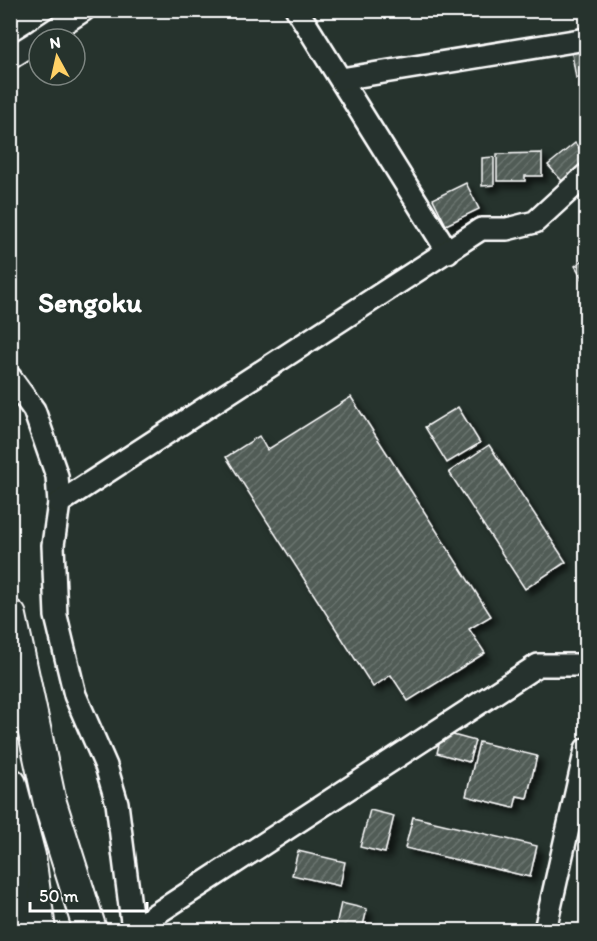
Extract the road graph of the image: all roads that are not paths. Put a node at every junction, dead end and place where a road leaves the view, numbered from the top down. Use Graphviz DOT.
graph roads {
  1 [pos="84,10"];
  2 [pos="297,10"];
  3 [pos="58,27"];
  4 [pos="586,39"];
  5 [pos="27,47"];
  6 [pos="10,58"];
  7 [pos="341,79"];
  8 [pos="586,175"];
  9 [pos="448,252"];
  10 [pos="10,377"];
  11 [pos="59,503"];
  12 [pos="10,616"];
  13 [pos="586,665"];
  14 [pos="586,748"];
  15 [pos="10,784"];
  16 [pos="50,803"];
  17 [pos="10,828"];
  18 [pos="10,917"];
  19 [pos="39,930"];
  20 [pos="54,930"];
  21 [pos="90,930"];
  22 [pos="133,930"];
  23 [pos="545,930"];
  1 -- 3 [label="street"];
  2 -- 7 [label="street"];
  4 -- 7 [label="street"];
  5 -- 6 [label="street"];
  7 -- 9 [label="street"];
  8 -- 9 [label="street"];
  9 -- 11 [label="street"];
  10 -- 11 [label="street"];
  11 -- 22 [label="street"];
  12 -- 16 [label="highway"];
  13 -- 22 [label="street"];
  14 -- 23 [label="street"];
  15 -- 19 [label="highway"];
  16 -- 20 [label="highway"];
  16 -- 21 [label="highway"];
  17 -- 18 [label="highway"];
}
